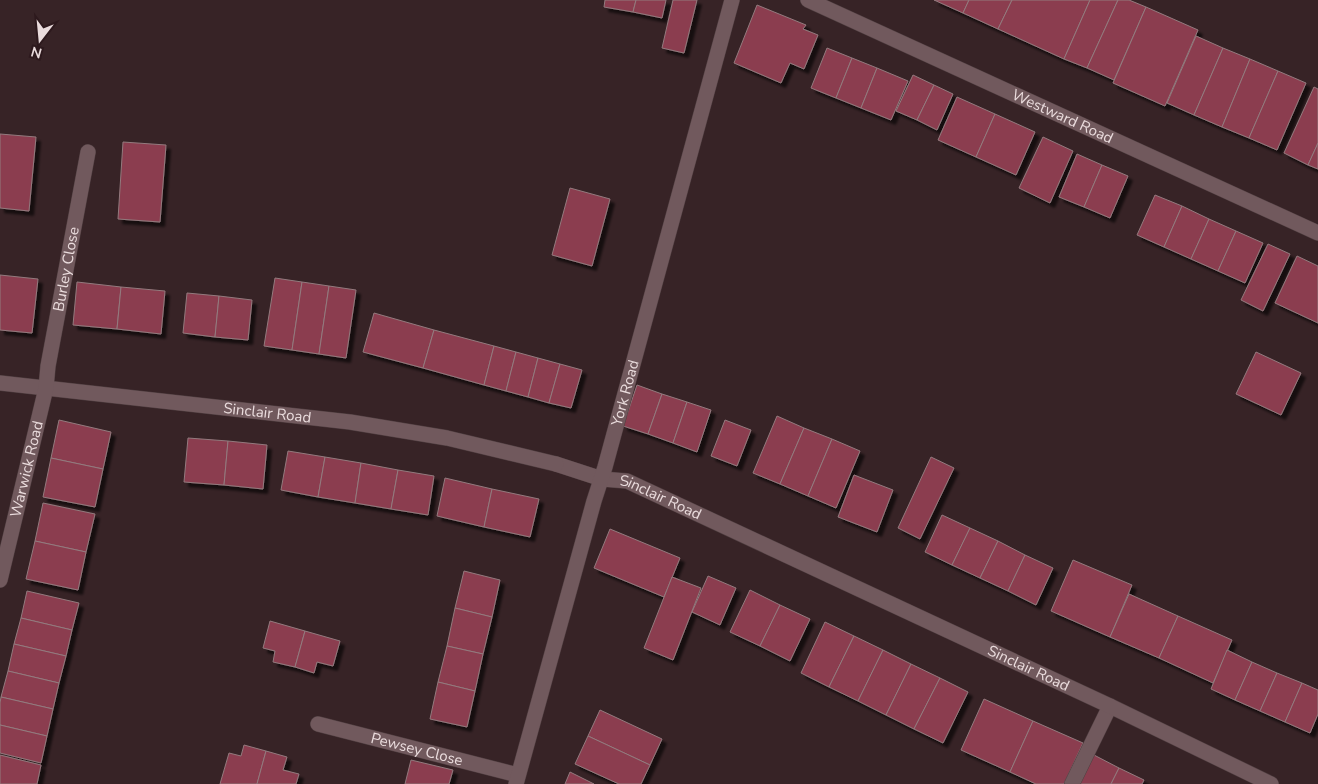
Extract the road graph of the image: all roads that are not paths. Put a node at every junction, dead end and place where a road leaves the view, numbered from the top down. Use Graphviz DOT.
graph roads {
  1 [pos="732,0"];
  2 [pos="808,0"];
  3 [pos="88,152"];
  4 [pos="1318,233"];
  5 [pos="0,383"];
  6 [pos="46,388"];
  7 [pos="602,479"];
  8 [pos="0,580"];
  9 [pos="1110,706"];
  10 [pos="318,724"];
  11 [pos="517,780"];
  12 [pos="1072,784"];
  13 [pos="1271,784"];
  1 -- 7 [label="street, York Road"];
  2 -- 4 [label="street, Westward Road"];
  3 -- 6 [label="street, Burley Close"];
  5 -- 6 [label="street, Sinclair Road"];
  6 -- 7 [label="street, Sinclair Road"];
  6 -- 8 [label="street, Warwick Road"];
  7 -- 9 [label="street, Sinclair Road"];
  7 -- 11 [label="street, York Road"];
  9 -- 12 [label="street"];
  9 -- 13 [label="street, Sinclair Road"];
  10 -- 11 [label="street, Pewsey Close"];
}
